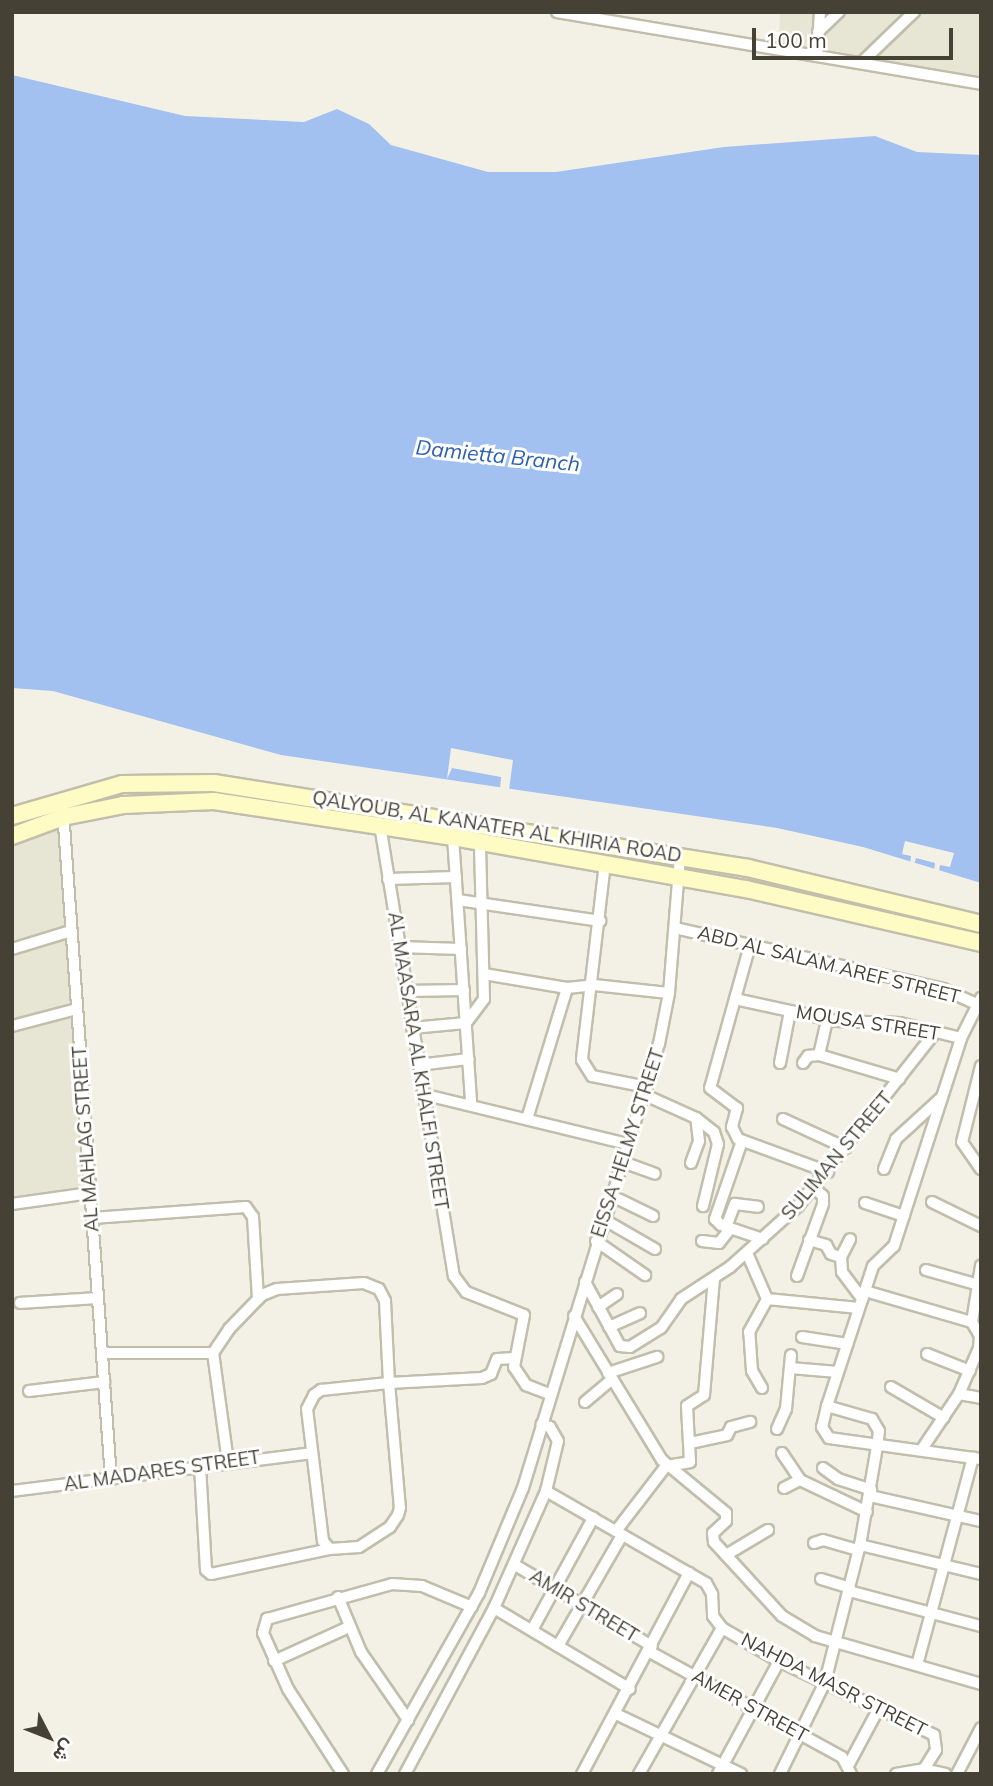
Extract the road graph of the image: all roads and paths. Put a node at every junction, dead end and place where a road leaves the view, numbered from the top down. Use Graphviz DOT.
graph roads {
  1 [pos="557,12"];
  2 [pos="820,12"];
  3 [pos="839,12"];
  4 [pos="914,12"];
  5 [pos="818,32"];
  6 [pos="817,55"];
  7 [pos="861,63"];
  8 [pos="981,84"];
  9 [pos="62,799"];
  10 [pos="12,816"];
  11 [pos="63,817"];
  12 [pos="380,825"];
  13 [pos="12,836"];
  14 [pos="453,837"];
  15 [pos="480,842"];
  16 [pos="680,856"];
  17 [pos="605,863"];
  18 [pos="456,877"];
  19 [pos="678,877"];
  20 [pos="388,879"];
  21 [pos="458,900"];
  22 [pos="482,904"];
  23 [pos="600,921"];
  24 [pos="981,924"];
  25 [pos="675,928"];
  26 [pos="71,932"];
  27 [pos="981,943"];
  28 [pos="750,945"];
  29 [pos="399,947"];
  30 [pos="461,948"];
  31 [pos="12,950"];
  32 [pos="484,974"];
  33 [pos="594,985"];
  34 [pos="567,988"];
  35 [pos="464,990"];
  36 [pos="406,991"];
  37 [pos="669,993"];
  38 [pos="735,999"];
  39 [pos="979,1003"];
  40 [pos="77,1009"];
  41 [pos="790,1011"];
  42 [pos="827,1019"];
  43 [pos="466,1023"];
  44 [pos="12,1026"];
  45 [pos="412,1028"];
  46 [pos="936,1031"];
  47 [pos="961,1038"];
  48 [pos="819,1055"];
  49 [pos="469,1059"];
  50 [pos="780,1063"];
  51 [pos="803,1063"];
  52 [pos="418,1065"];
  53 [pos="981,1066"];
  54 [pos="900,1079"];
  55 [pos="646,1091"];
  56 [pos="422,1094"];
  57 [pos="942,1097"];
  58 [pos="471,1104"];
  59 [pos="976,1104"];
  60 [pos="527,1118"];
  61 [pos="696,1118"];
  62 [pos="783,1119"];
  63 [pos="742,1141"];
  64 [pos="626,1144"];
  65 [pos="846,1148"];
  66 [pos="714,1158"];
  67 [pos="620,1161"];
  68 [pos="691,1163"];
  69 [pos="733,1167"];
  70 [pos="884,1169"];
  71 [pos="981,1169"];
  72 [pos="828,1172"];
  73 [pos="655,1174"];
  74 [pos="709,1180"];
  75 [pos="726,1185"];
  76 [pos="814,1188"];
  77 [pos="90,1193"];
  78 [pos="610,1195"];
  79 [pos="932,1202"];
  80 [pos="719,1203"];
  81 [pos="864,1203"];
  82 [pos="12,1204"];
  83 [pos="758,1207"];
  84 [pos="653,1216"];
  85 [pos="904,1216"];
  86 [pos="92,1218"];
  87 [pos="603,1219"];
  88 [pos="981,1226"];
  89 [pos="728,1228"];
  90 [pos="850,1239"];
  91 [pos="763,1240"];
  92 [pos="809,1240"];
  93 [pos="596,1241"];
  94 [pos="702,1241"];
  95 [pos="655,1249"];
  96 [pos="747,1253"];
  97 [pos="841,1257"];
  98 [pos="926,1270"];
  99 [pos="980,1274"];
  100 [pos="645,1275"];
  101 [pos="797,1276"];
  102 [pos="714,1279"];
  103 [pos="585,1282"];
  104 [pos="617,1294"];
  105 [pos="97,1298"];
  106 [pos="258,1299"];
  107 [pos="767,1299"];
  108 [pos="862,1299"];
  109 [pos="20,1303"];
  110 [pos="598,1307"];
  111 [pos="640,1313"];
  112 [pos="574,1316"];
  113 [pos="972,1322"];
  114 [pos="609,1327"];
  115 [pos="802,1337"];
  116 [pos="847,1344"];
  117 [pos="102,1353"];
  118 [pos="213,1353"];
  119 [pos="927,1354"];
  120 [pos="791,1355"];
  121 [pos="657,1357"];
  122 [pos="515,1358"];
  123 [pos="790,1368"];
  124 [pos="970,1371"];
  125 [pos="838,1372"];
  126 [pos="610,1376"];
  127 [pos="104,1382"];
  128 [pos="389,1383"];
  129 [pos="891,1387"];
  130 [pos="762,1388"];
  131 [pos="29,1391"];
  132 [pos="550,1394"];
  133 [pos="960,1394"];
  134 [pos="981,1398"];
  135 [pos="585,1402"];
  136 [pos="827,1406"];
  137 [pos="944,1418"];
  138 [pos="750,1422"];
  139 [pos="541,1424"];
  140 [pos="777,1429"];
  141 [pos="690,1443"];
  142 [pos="877,1447"];
  143 [pos="922,1450"];
  144 [pos="312,1452"];
  145 [pos="782,1453"];
  146 [pos="977,1458"];
  147 [pos="228,1462"];
  148 [pos="200,1466"];
  149 [pos="666,1466"];
  150 [pos="823,1468"];
  151 [pos="111,1479"];
  152 [pos="800,1480"];
  153 [pos="784,1488"];
  154 [pos="12,1491"];
  155 [pos="546,1491"];
  156 [pos="870,1493"];
  157 [pos="867,1512"];
  158 [pos="958,1515"];
  159 [pos="593,1518"];
  160 [pos="981,1521"];
  161 [pos="768,1530"];
  162 [pos="619,1533"];
  163 [pos="814,1544"];
  164 [pos="860,1548"];
  165 [pos="330,1549"];
  166 [pos="726,1555"];
  167 [pos="946,1564"];
  168 [pos="515,1565"];
  169 [pos="690,1573"];
  170 [pos="981,1574"];
  171 [pos="821,1579"];
  172 [pos="555,1589"];
  173 [pos="850,1589"];
  174 [pos="338,1597"];
  175 [pos="582,1605"];
  176 [pos="472,1607"];
  177 [pos="494,1608"];
  178 [pos="933,1610"];
  179 [pos="981,1626"];
  180 [pos="349,1627"];
  181 [pos="722,1628"];
  182 [pos="532,1630"];
  183 [pos="835,1641"];
  184 [pos="558,1646"];
  185 [pos="651,1649"];
  186 [pos="274,1661"];
  187 [pos="779,1661"];
  188 [pos="917,1665"];
  189 [pos="694,1676"];
  190 [pos="825,1682"];
  191 [pos="981,1684"];
  192 [pos="630,1689"];
  193 [pos="880,1706"];
  194 [pos="753,1708"];
  195 [pos="616,1714"];
  196 [pos="408,1720"];
  197 [pos="981,1728"];
  198 [pos="801,1734"];
  199 [pos="659,1737"];
  200 [pos="850,1769"];
  201 [pos="924,1769"];
  202 [pos="720,1770"];
  203 [pos="343,1774"];
  204 [pos="377,1774"];
  205 [pos="405,1774"];
  206 [pos="582,1774"];
  207 [pos="639,1774"];
  208 [pos="741,1774"];
  209 [pos="780,1774"];
  210 [pos="896,1774"];
  211 [pos="944,1774"];
  212 [pos="957,1774"];
  1 -- 6 [label="street"];
  2 -- 5 [label="street"];
  3 -- 5 [label="street"];
  4 -- 7 [label="street"];
  5 -- 6 [label="street"];
  6 -- 7 [label="street"];
  7 -- 8 [label="street"];
  9 -- 10 [label="main road, QALYOUB, AL KANATER AL KHIRIA ROAD"];
  9 -- 11 [label="street, AL MAHLAG STREET"];
  9 -- 16 [label="main road, QALYOUB, AL KANATER AL KHIRIA ROAD"];
  11 -- 12 [label="main road, QALYOUB, AL KANATER AL KHIRIA ROAD"];
  11 -- 13 [label="main road, QALYOUB, AL KANATER AL KHIRIA ROAD"];
  11 -- 26 [label="street, AL MAHLAG STREET"];
  12 -- 14 [label="main road, QALYOUB, AL KANATER AL KHIRIA ROAD"];
  12 -- 20 [label="street, AL MAASARA AL KHALFI STREET"];
  14 -- 15 [label="main road, QALYOUB, AL KANATER AL KHIRIA ROAD"];
  14 -- 18 [label="street"];
  15 -- 17 [label="main road, QALYOUB, AL KANATER AL KHIRIA ROAD"];
  15 -- 22 [label="street"];
  16 -- 19 [label="street, EISSA HELMY STREET"];
  16 -- 24 [label="main road, QALYOUB, AL KANATER AL KHIRIA ROAD"];
  17 -- 19 [label="main road, QALYOUB, AL KANATER AL KHIRIA ROAD"];
  17 -- 23 [label="street"];
  18 -- 20 [label="street"];
  18 -- 21 [label="street"];
  19 -- 25 [label="street, EISSA HELMY STREET"];
  19 -- 27 [label="main road, QALYOUB, AL KANATER AL KHIRIA ROAD"];
  20 -- 29 [label="street, AL MAASARA AL KHALFI STREET"];
  21 -- 22 [label="street"];
  21 -- 30 [label="street"];
  22 -- 23 [label="street"];
  22 -- 32 [label="street"];
  23 -- 33 [label="street"];
  25 -- 28 [label="street, ABD AL SALAM AREF STREET"];
  25 -- 37 [label="street, EISSA HELMY STREET"];
  26 -- 31 [label="street"];
  26 -- 40 [label="street, AL MAHLAG STREET"];
  28 -- 38 [label="street"];
  28 -- 39 [label="street, ABD AL SALAM AREF STREET"];
  29 -- 30 [label="street"];
  29 -- 36 [label="street, AL MAASARA AL KHALFI STREET"];
  30 -- 35 [label="street"];
  32 -- 34 [label="street"];
  32 -- 43 [label="street"];
  33 -- 34 [label="street"];
  33 -- 37 [label="street"];
  33 -- 55 [label="street"];
  34 -- 60 [label="street"];
  35 -- 36 [label="street"];
  35 -- 43 [label="street"];
  36 -- 45 [label="street, AL MAASARA AL KHALFI STREET"];
  37 -- 55 [label="street, EISSA HELMY STREET"];
  38 -- 41 [label="street, MOUSA STREET"];
  38 -- 63 [label="street"];
  39 -- 47 [label="street"];
  40 -- 44 [label="street"];
  40 -- 77 [label="street, AL MAHLAG STREET"];
  41 -- 42 [label="street, MOUSA STREET"];
  41 -- 50 [label="street"];
  42 -- 46 [label="street, MOUSA STREET"];
  42 -- 48 [label="street"];
  43 -- 45 [label="street"];
  43 -- 49 [label="street"];
  45 -- 52 [label="street, AL MAASARA AL KHALFI STREET"];
  46 -- 47 [label="street, MOUSA STREET"];
  46 -- 54 [label="street, SULIMAN STREET"];
  47 -- 57 [label="street"];
  48 -- 51 [label="street"];
  48 -- 54 [label="street"];
  49 -- 52 [label="street"];
  49 -- 58 [label="street"];
  52 -- 56 [label="street, AL MAASARA AL KHALFI STREET"];
  53 -- 59 [label="street"];
  54 -- 65 [label="street, SULIMAN STREET"];
  55 -- 61 [label="street"];
  55 -- 64 [label="street, EISSA HELMY STREET"];
  56 -- 58 [label="street"];
  56 -- 122 [label="street, AL MAASARA AL KHALFI STREET"];
  57 -- 70 [label="street"];
  57 -- 85 [label="street"];
  58 -- 60 [label="street"];
  59 -- 71 [label="street"];
  60 -- 64 [label="street"];
  61 -- 66 [label="street"];
  61 -- 68 [label="street"];
  62 -- 65 [label="street"];
  63 -- 69 [label="street"];
  63 -- 72 [label="street"];
  64 -- 67 [label="street, EISSA HELMY STREET"];
  65 -- 72 [label="street, SULIMAN STREET"];
  66 -- 69 [label="street"];
  66 -- 74 [label="street"];
  67 -- 73 [label="street"];
  67 -- 78 [label="street, EISSA HELMY STREET"];
  69 -- 75 [label="street"];
  72 -- 76 [label="street, SULIMAN STREET"];
  74 -- 75 [label="street"];
  74 -- 80 [label="street"];
  75 -- 80 [label="street"];
  76 -- 91 [label="street, SULIMAN STREET"];
  76 -- 92 [label="street"];
  77 -- 82 [label="street"];
  77 -- 86 [label="street, AL MAHLAG STREET"];
  78 -- 84 [label="street"];
  78 -- 87 [label="street, EISSA HELMY STREET"];
  79 -- 88 [label="street"];
  80 -- 89 [label="street"];
  81 -- 85 [label="street"];
  83 -- 89 [label="street"];
  85 -- 108 [label="street"];
  86 -- 105 [label="street, AL MAHLAG STREET"];
  86 -- 106 [label="street"];
  87 -- 93 [label="street, EISSA HELMY STREET"];
  87 -- 95 [label="street"];
  89 -- 91 [label="street"];
  89 -- 94 [label="street"];
  90 -- 97 [label="street"];
  91 -- 96 [label="street, SULIMAN STREET"];
  92 -- 97 [label="street"];
  92 -- 101 [label="street"];
  93 -- 100 [label="street"];
  93 -- 103 [label="street, EISSA HELMY STREET"];
  96 -- 102 [label="street, SULIMAN STREET"];
  96 -- 107 [label="street"];
  97 -- 108 [label="street"];
  98 -- 99 [label="street"];
  99 -- 113 [label="street"];
  102 -- 114 [label="street, SULIMAN STREET"];
  102 -- 141 [label="street"];
  103 -- 110 [label="street, SULIMAN STREET"];
  103 -- 112 [label="street, EISSA HELMY STREET"];
  104 -- 110 [label="street"];
  105 -- 109 [label="street"];
  105 -- 117 [label="street, AL MAHLAG STREET"];
  106 -- 118 [label="street"];
  106 -- 128 [label="street"];
  107 -- 108 [label="street"];
  107 -- 130 [label="street"];
  108 -- 113 [label="street"];
  108 -- 116 [label="street"];
  110 -- 114 [label="street, SULIMAN STREET"];
  111 -- 114 [label="street"];
  112 -- 126 [label="street"];
  112 -- 132 [label="street, EISSA HELMY STREET"];
  113 -- 124 [label="street"];
  115 -- 116 [label="street"];
  116 -- 125 [label="street"];
  117 -- 118 [label="street"];
  117 -- 127 [label="street, AL MAHLAG STREET"];
  118 -- 147 [label="street"];
  119 -- 124 [label="street"];
  120 -- 123 [label="street"];
  121 -- 126 [label="street"];
  122 -- 128 [label="street"];
  122 -- 132 [label="street"];
  123 -- 125 [label="street"];
  123 -- 140 [label="street"];
  124 -- 133 [label="street"];
  125 -- 136 [label="street"];
  126 -- 135 [label="street"];
  126 -- 149 [label="street"];
  127 -- 131 [label="street"];
  127 -- 151 [label="street, AL MAHLAG STREET"];
  128 -- 144 [label="street"];
  128 -- 165 [label="street"];
  129 -- 137 [label="street"];
  132 -- 139 [label="street, EISSA HELMY STREET"];
  133 -- 134 [label="street"];
  133 -- 137 [label="street"];
  136 -- 142 [label="street"];
  136 -- 142 [label="street"];
  137 -- 143 [label="street"];
  138 -- 141 [label="street"];
  139 -- 155 [label="street"];
  139 -- 176 [label="street, EISSA HELMY STREET"];
  141 -- 149 [label="street"];
  142 -- 143 [label="street"];
  142 -- 156 [label="street"];
  143 -- 146 [label="street"];
  144 -- 147 [label="street, AL MADARES STREET"];
  144 -- 165 [label="street"];
  145 -- 152 [label="street"];
  146 -- 158 [label="street"];
  147 -- 148 [label="street, AL MADARES STREET"];
  148 -- 151 [label="street, AL MADARES STREET"];
  148 -- 165 [label="street"];
  149 -- 162 [label="street"];
  149 -- 166 [label="street"];
  150 -- 156 [label="street"];
  151 -- 154 [label="street, AL MADARES STREET"];
  152 -- 153 [label="street"];
  152 -- 157 [label="street"];
  155 -- 159 [label="street, NAHDA MASR STREET"];
  155 -- 168 [label="street"];
  156 -- 157 [label="street"];
  156 -- 158 [label="street"];
  157 -- 164 [label="street"];
  158 -- 160 [label="street"];
  158 -- 167 [label="street"];
  159 -- 162 [label="street, NAHDA MASR STREET"];
  159 -- 172 [label="street"];
  161 -- 166 [label="street"];
  162 -- 169 [label="street, NAHDA MASR STREET"];
  162 -- 175 [label="street"];
  163 -- 164 [label="street"];
  164 -- 167 [label="street"];
  164 -- 173 [label="street"];
  166 -- 183 [label="street"];
  167 -- 170 [label="street"];
  167 -- 178 [label="street"];
  168 -- 172 [label="street, AMIR STREET"];
  168 -- 177 [label="street"];
  169 -- 181 [label="street, NAHDA MASR STREET"];
  169 -- 185 [label="street"];
  171 -- 173 [label="street"];
  172 -- 175 [label="street, AMIR STREET"];
  172 -- 182 [label="street"];
  173 -- 178 [label="street"];
  173 -- 183 [label="street"];
  174 -- 176 [label="street"];
  174 -- 180 [label="street"];
  174 -- 186 [label="street"];
  175 -- 184 [label="street"];
  175 -- 185 [label="street, AMIR STREET"];
  176 -- 196 [label="street, EISSA HELMY STREET"];
  177 -- 182 [label="street"];
  177 -- 205 [label="street"];
  178 -- 179 [label="street"];
  178 -- 188 [label="street"];
  180 -- 186 [label="street"];
  180 -- 196 [label="street"];
  181 -- 187 [label="street, NAHDA MASR STREET"];
  181 -- 189 [label="street"];
  182 -- 184 [label="street"];
  183 -- 188 [label="street"];
  183 -- 190 [label="street"];
  184 -- 192 [label="street"];
  185 -- 189 [label="street, AMER STREET"];
  185 -- 192 [label="street"];
  186 -- 203 [label="street"];
  187 -- 190 [label="street, NAHDA MASR STREET"];
  187 -- 194 [label="street"];
  188 -- 191 [label="street"];
  189 -- 194 [label="street, AMER STREET"];
  189 -- 199 [label="street"];
  190 -- 193 [label="street, NAHDA MASR STREET"];
  190 -- 198 [label="street"];
  192 -- 195 [label="street"];
  193 -- 200 [label="street"];
  193 -- 201 [label="street, NAHDA MASR STREET"];
  194 -- 198 [label="street, AMER STREET"];
  194 -- 202 [label="street"];
  195 -- 199 [label="street"];
  195 -- 206 [label="street"];
  196 -- 204 [label="street, EISSA HELMY STREET"];
  197 -- 212 [label="street"];
  198 -- 200 [label="street, AMER STREET"];
  198 -- 209 [label="street"];
  199 -- 202 [label="street"];
  199 -- 207 [label="street"];
  201 -- 210 [label="street"];
  201 -- 211 [label="street"];
  202 -- 208 [label="street"];
}
